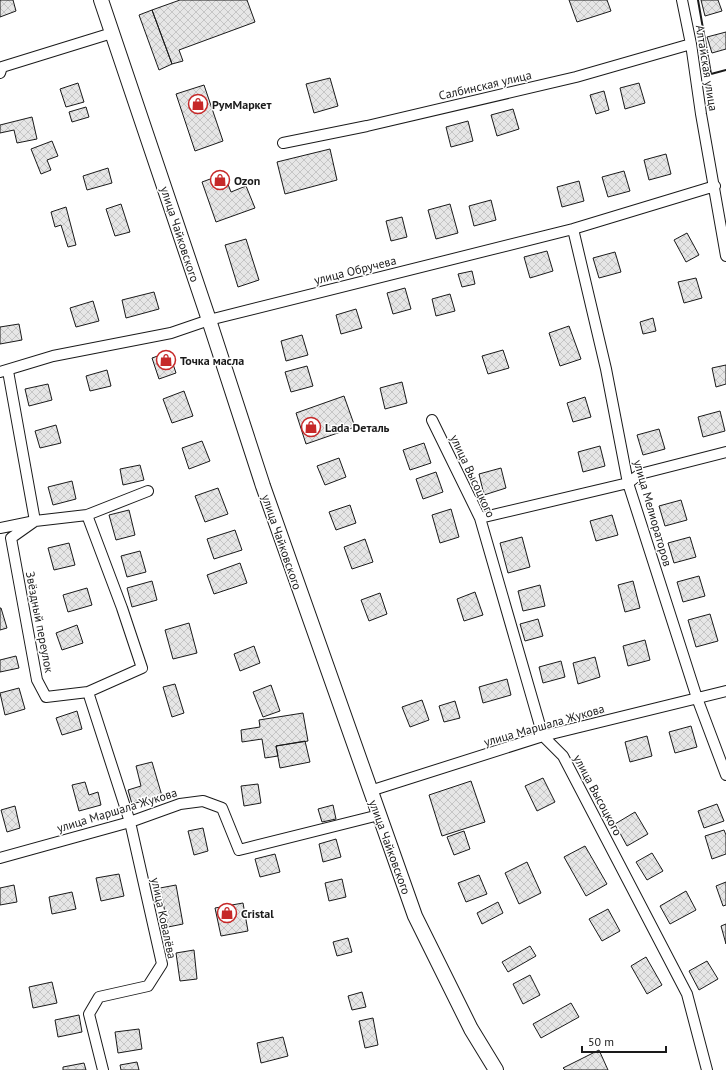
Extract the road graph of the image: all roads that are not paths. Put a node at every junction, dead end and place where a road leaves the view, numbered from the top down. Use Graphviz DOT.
graph roads {
  1 [pos="101,0"];
  2 [pos="682,0"];
  3 [pos="112,33"];
  4 [pos="691,44"];
  5 [pos="0,74"];
  6 [pos="284,143"];
  7 [pos="715,186"];
  8 [pos="573,229"];
  9 [pos="726,256"];
  10 [pos="209,320"];
  11 [pos="4,372"];
  12 [pos="432,420"];
  13 [pos="726,452"];
  14 [pos="628,483"];
  15 [pos="148,491"];
  16 [pos="87,515"];
  17 [pos="480,518"];
  18 [pos="35,521"];
  19 [pos="0,528"];
  20 [pos="726,691"];
  21 [pos="88,692"];
  22 [pos="697,698"];
  23 [pos="542,736"];
  24 [pos="726,775"];
  25 [pos="370,791"];
  26 [pos="379,815"];
  27 [pos="130,822"];
  28 [pos="0,858"];
  29 [pos="103,1070"];
  30 [pos="496,1070"];
  31 [pos="707,1070"];
  1 -- 3 [label="main road, улица Чайковского"];
  2 -- 4 [label="street, Алтайская улица"];
  3 -- 5 [label="street"];
  3 -- 10 [label="main road, улица Чайковского"];
  4 -- 6 [label="street, Салбинская улица"];
  4 -- 7 [label="street, Алтайская улица"];
  7 -- 8 [label="street, улица Обручева"];
  7 -- 9 [label="street, Алтайская улица"];
  8 -- 10 [label="street, улица Обручева"];
  8 -- 14 [label="street, улица Мелиораторов"];
  10 -- 11 [label="street, улица Обручева"];
  10 -- 25 [label="main road, улица Чайковского"];
  11 -- 18 [label="street"];
  12 -- 17 [label="street, улица Высоцкого"];
  13 -- 14 [label="street"];
  14 -- 17 [label="street"];
  14 -- 22 [label="street, улица Мелиораторов"];
  15 -- 16 [label="street, Звёздный переулок"];
  16 -- 18 [label="street, Звёздный переулок"];
  16 -- 21 [label="street, Звёздный переулок"];
  17 -- 23 [label="street, улица Высоцкого"];
  18 -- 19 [label="street, Звёздный переулок"];
  18 -- 21 [label="street, Звёздный переулок"];
  20 -- 22 [label="street, улица Маршала Жукова"];
  21 -- 27 [label="street"];
  22 -- 23 [label="street, улица Маршала Жукова"];
  22 -- 24 [label="street, улица Мелиораторов"];
  23 -- 25 [label="street, улица Маршала Жукова"];
  23 -- 31 [label="street, улица Высоцкого"];
  25 -- 26 [label="main road, улица Чайковского"];
  26 -- 27 [label="street, улица Маршала Жукова"];
  26 -- 30 [label="main road, улица Чайковского"];
  27 -- 28 [label="street, улица Маршала Жукова"];
  27 -- 29 [label="street, улица Ковалёва"];
}
